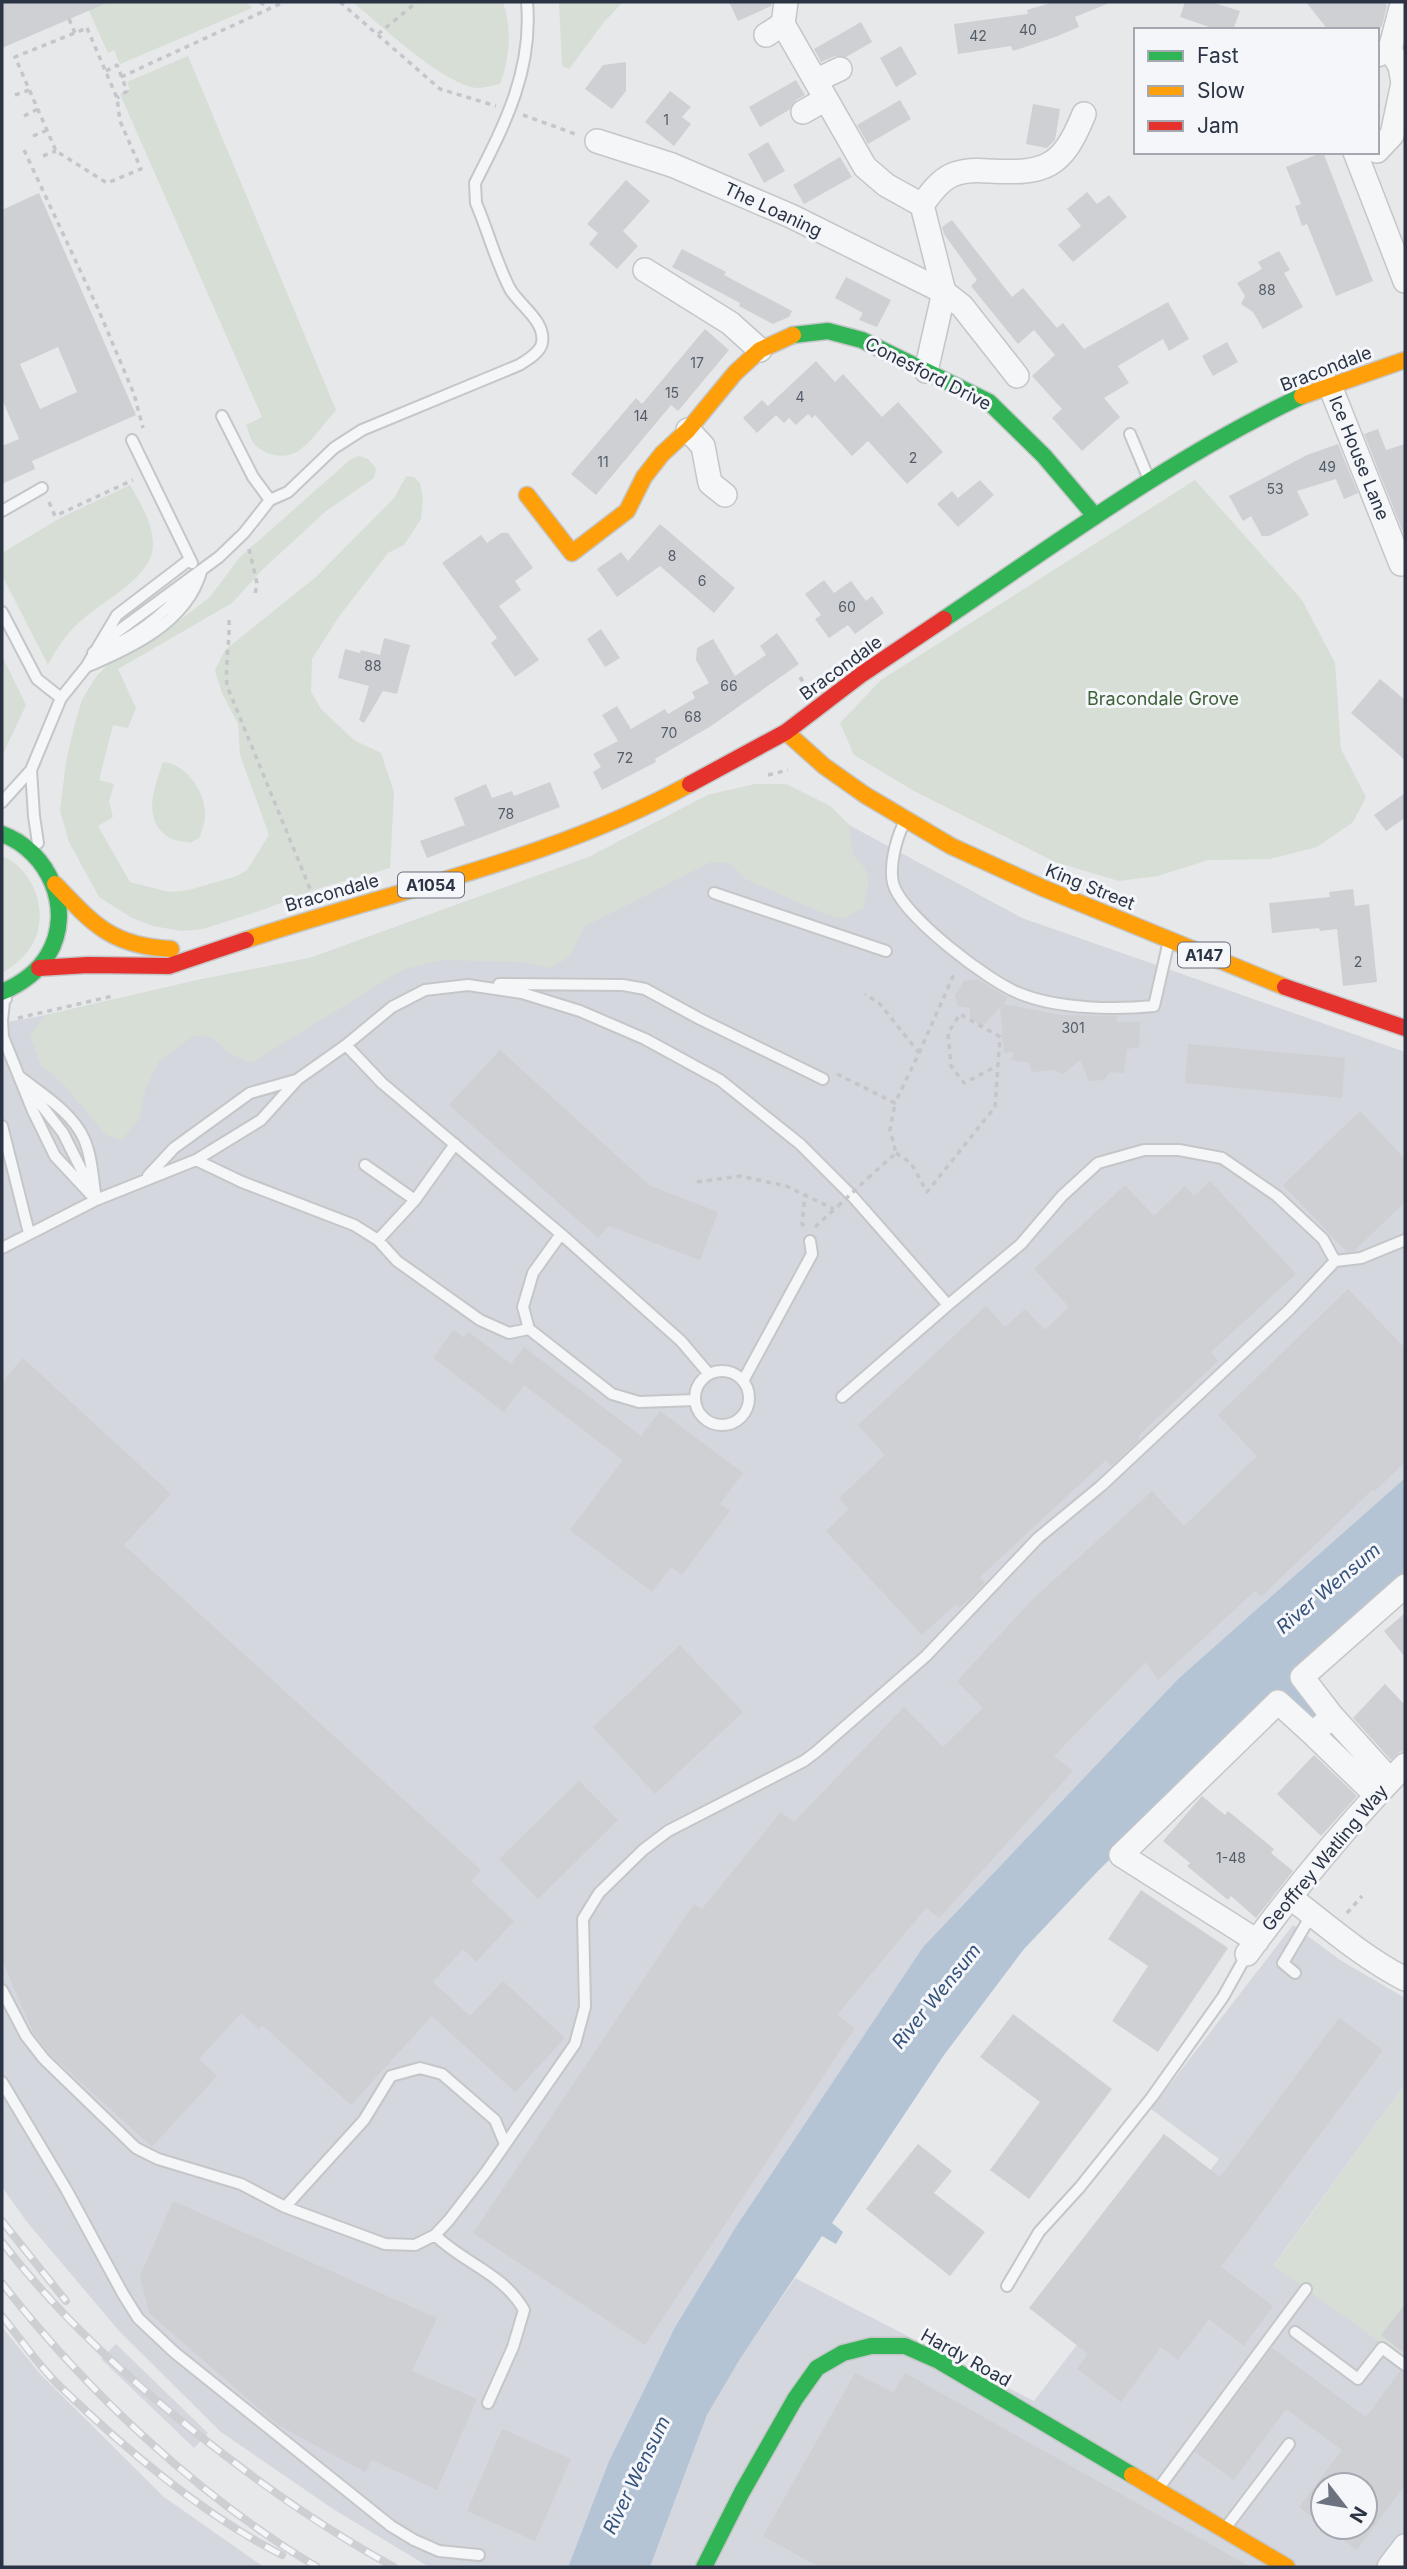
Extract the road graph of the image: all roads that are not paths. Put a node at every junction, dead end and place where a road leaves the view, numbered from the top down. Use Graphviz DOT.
graph roads {
  1 [pos="527,2"];
  2 [pos="1402,4"];
  3 [pos="778,20"];
  4 [pos="1383,53"];
  5 [pos="840,69"];
  6 [pos="821,90"];
  7 [pos="803,112"];
  8 [pos="1084,114"];
  9 [pos="597,141"];
  10 [pos="1379,145"];
  11 [pos="1367,155"];
  12 [pos="922,205"];
  13 [pos="645,270"];
  14 [pos="1405,281"];
  15 [pos="944,292"];
  16 [pos="760,349"];
  17 [pos="1405,360"];
  18 [pos="926,371"];
  19 [pos="1017,376"];
  20 [pos="1330,386"];
  21 [pos="222,416"];
  22 [pos="688,430"];
  23 [pos="1130,434"];
  24 [pos="132,440"];
  25 [pos="1150,479"];
  26 [pos="42,488"];
  27 [pos="527,495"];
  28 [pos="725,495"];
  29 [pos="270,500"];
  30 [pos="2,511"];
  31 [pos="1095,516"];
  32 [pos="189,560"];
  33 [pos="1405,562"];
  34 [pos="201,572"];
  35 [pos="2,612"];
  36 [pos="93,653"];
  37 [pos="86,667"];
  38 [pos="61,698"];
  39 [pos="786,732"];
  40 [pos="31,770"];
  41 [pos="2,802"];
  42 [pos="904,822"];
  43 [pos="2,834"];
  44 [pos="41,860"];
  45 [pos="55,884"];
  46 [pos="714,893"];
  47 [pos="1175,932"];
  48 [pos="263,934"];
  49 [pos="886,951"];
  50 [pos="40,968"];
  51 [pos="20,984"];
  52 [pos="468,985"];
  53 [pos="2,992"];
  54 [pos="1405,1028"];
  55 [pos="346,1045"];
  56 [pos="825,1074"];
  57 [pos="18,1075"];
  58 [pos="299,1079"];
  59 [pos="2,1126"];
  60 [pos="455,1144"];
  61 [pos="196,1160"];
  62 [pos="365,1165"];
  63 [pos="146,1178"];
  64 [pos="96,1200"];
  65 [pos="415,1200"];
  66 [pos="29,1233"];
  67 [pos="561,1234"];
  68 [pos="379,1240"];
  69 [pos="1405,1240"];
  70 [pos="810,1241"];
  71 [pos="2,1248"];
  72 [pos="1335,1261"];
  73 [pos="948,1305"];
  74 [pos="529,1329"];
  75 [pos="709,1374"];
  76 [pos="743,1381"];
  77 [pos="842,1397"];
  78 [pos="695,1400"];
  79 [pos="1405,1586"];
  80 [pos="1332,1716"];
  81 [pos="1313,1734"];
  82 [pos="1390,1780"];
  83 [pos="1290,1896"];
  84 [pos="1312,1914"];
  85 [pos="1252,1947"];
  86 [pos="1295,1973"];
  87 [pos="1405,1979"];
  88 [pos="2,1990"];
  89 [pos="2,2082"];
  90 [pos="505,2144"];
  91 [pos="285,2207"];
  92 [pos="435,2235"];
  93 [pos="1007,2286"];
  94 [pos="1306,2289"];
  95 [pos="1295,2332"];
  96 [pos="1405,2365"];
  97 [pos="488,2403"];
  98 [pos="1289,2444"];
  99 [pos="1156,2491"];
  100 [pos="1223,2531"];
  101 [pos="1405,2546"];
  102 [pos="479,2555"];
  103 [pos="710,2565"];
  104 [pos="1287,2567"];
  105 [pos="1389,2567"];
  1 -- 29 [label="lane"];
  2 -- 4 [label="street"];
  3 -- 6 [label="street"];
  4 -- 10 [label="street"];
  5 -- 6 [label="street"];
  6 -- 7 [label="street"];
  6 -- 12 [label="street"];
  8 -- 12 [label="street"];
  9 -- 15 [label="street, The Loaning"];
  11 -- 14 [label="street"];
  12 -- 15 [label="street"];
  13 -- 16 [label="street"];
  15 -- 18 [label="street"];
  15 -- 19 [label="street, The Loaning"];
  16 -- 18 [label="main road, Conesford Drive"];
  16 -- 22 [label="main road, Conesford Drive"];
  17 -- 20 [label="main road, Bracondale"];
  18 -- 31 [label="main road, Conesford Drive"];
  20 -- 25 [label="main road, Bracondale"];
  20 -- 33 [label="street, Ice House Lane"];
  21 -- 29 [label="lane"];
  22 -- 27 [label="main road, Conesford Drive"];
  22 -- 28 [label="street"];
  23 -- 25 [label="lane"];
  24 -- 32 [label="lane"];
  25 -- 31 [label="main road, Bracondale"];
  26 -- 30 [label="lane"];
  29 -- 34 [label="lane"];
  31 -- 39 [label="main road, Bracondale"];
  32 -- 34 [label="lane"];
  32 -- 36 [label="lane"];
  34 -- 36 [label="lane"];
  34 -- 37 [label="lane"];
  35 -- 38 [label="lane"];
  36 -- 37 [label="lane"];
  37 -- 38 [label="lane"];
  38 -- 40 [label="lane"];
  39 -- 42 [label="main road, King Street / A147"];
  39 -- 48 [label="main road, Bracondale / A1054"];
  40 -- 41 [label="lane"];
  40 -- 44 [label="lane"];
  42 -- 47 [label="main road, King Street / A147"];
  42 -- 47 [label="lane"];
  43 -- 44 [label="main road"];
  44 -- 45 [label="main road"];
  45 -- 48 [label="main road, Bracondale / A1054"];
  45 -- 50 [label="main road"];
  46 -- 49 [label="lane"];
  47 -- 54 [label="main road, King Street / A147"];
  48 -- 50 [label="main road, Bracondale / A1054"];
  50 -- 51 [label="main road"];
  51 -- 53 [label="main road"];
  51 -- 57 [label="lane"];
  52 -- 55 [label="lane"];
  52 -- 56 [label="lane"];
  52 -- 73 [label="lane"];
  55 -- 58 [label="lane"];
  55 -- 60 [label="lane"];
  57 -- 64 [label="lane"];
  57 -- 64 [label="lane"];
  57 -- 64 [label="lane"];
  58 -- 61 [label="lane"];
  58 -- 63 [label="lane"];
  59 -- 66 [label="lane"];
  60 -- 65 [label="lane"];
  60 -- 67 [label="lane"];
  61 -- 63 [label="lane"];
  61 -- 68 [label="lane"];
  62 -- 65 [label="lane"];
  63 -- 64 [label="lane"];
  64 -- 66 [label="lane"];
  65 -- 68 [label="lane"];
  66 -- 71 [label="lane"];
  67 -- 74 [label="lane"];
  67 -- 75 [label="lane"];
  68 -- 74 [label="lane"];
  69 -- 72 [label="lane"];
  70 -- 76 [label="lane"];
  72 -- 73 [label="lane"];
  72 -- 90 [label="lane"];
  73 -- 77 [label="lane"];
  74 -- 78 [label="lane"];
  75 -- 76 [label="lane"];
  75 -- 78 [label="lane"];
  76 -- 78 [label="lane"];
  79 -- 80 [label="street"];
  80 -- 81 [label="street"];
  80 -- 82 [label="street"];
  81 -- 82 [label="street"];
  81 -- 85 [label="street"];
  82 -- 83 [label="street, Geoffrey Watling Way"];
  83 -- 84 [label="street"];
  83 -- 85 [label="street, Geoffrey Watling Way"];
  84 -- 86 [label="lane"];
  84 -- 87 [label="street"];
  85 -- 93 [label="lane"];
  88 -- 91 [label="lane"];
  89 -- 102 [label="lane"];
  90 -- 91 [label="lane"];
  90 -- 92 [label="lane"];
  91 -- 92 [label="lane"];
  92 -- 97 [label="lane"];
  94 -- 99 [label="lane"];
  95 -- 96 [label="lane"];
  98 -- 100 [label="lane"];
  99 -- 100 [label="main road, Hardy Road"];
  99 -- 103 [label="main road, Hardy Road"];
  100 -- 104 [label="main road, Hardy Road"];
  101 -- 105 [label="street"];
}
